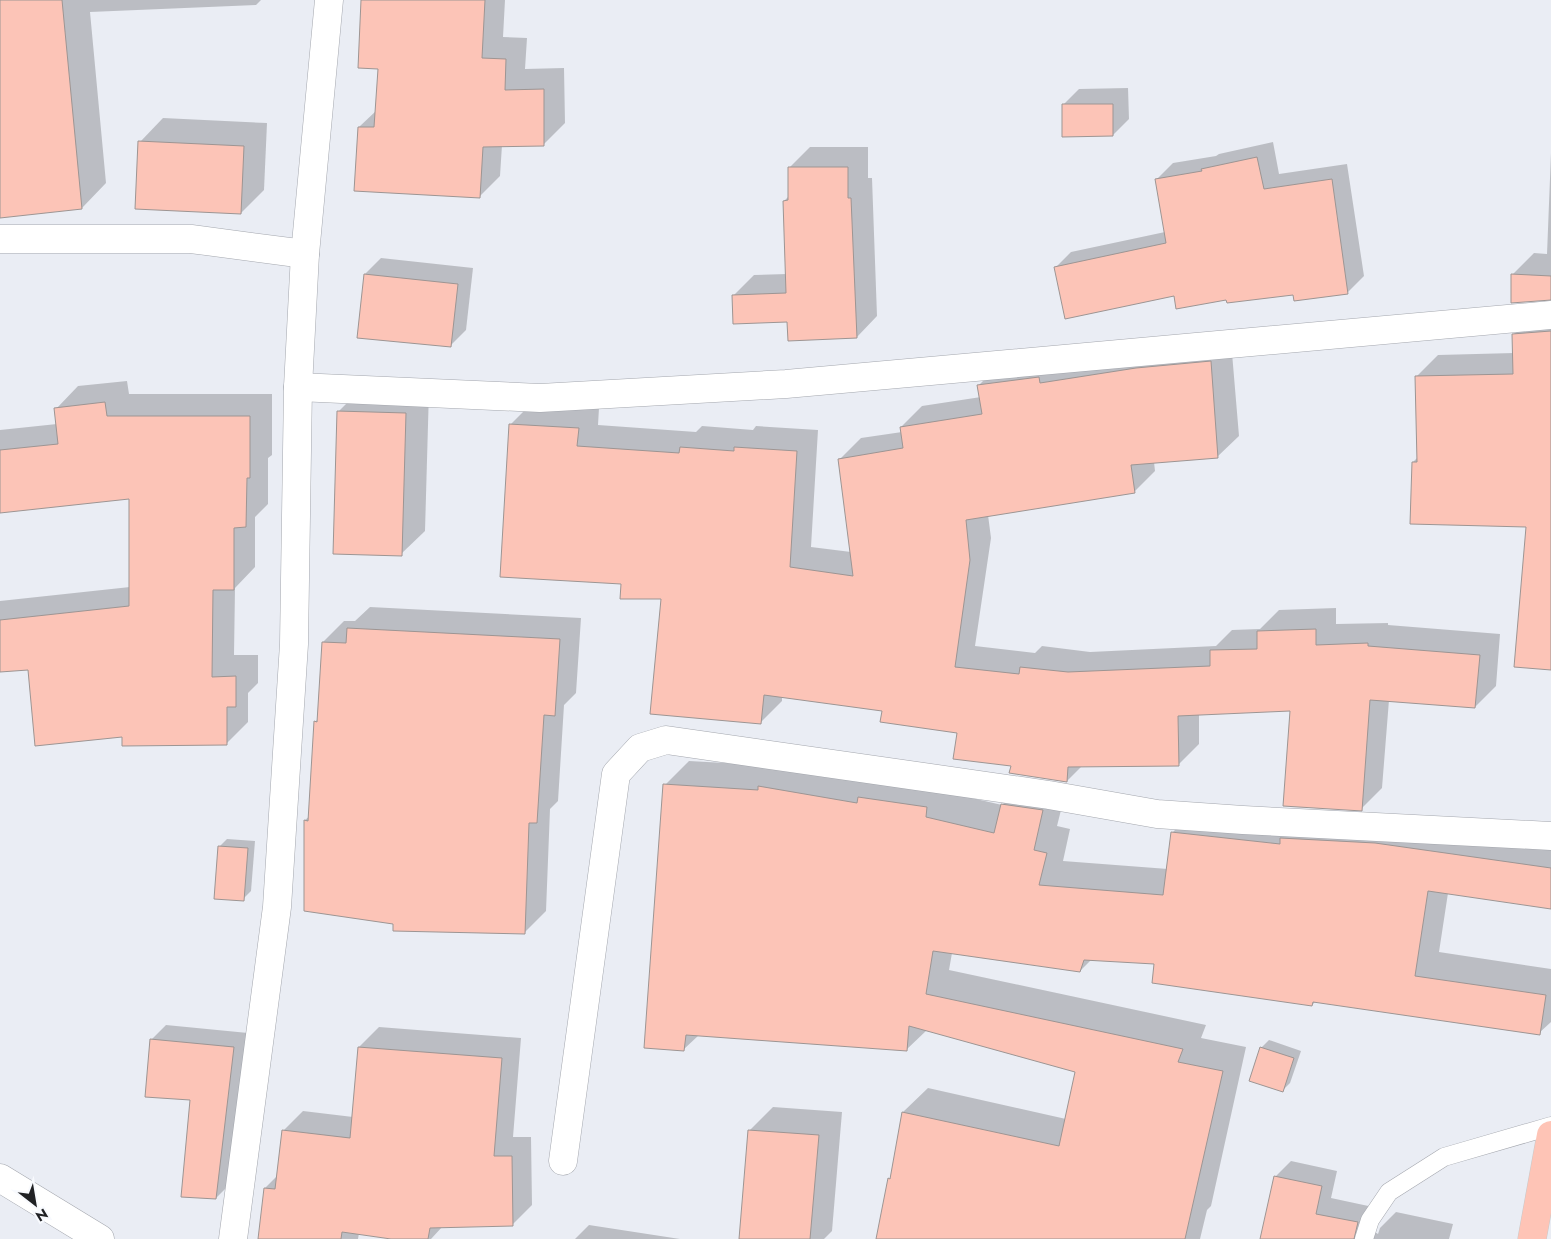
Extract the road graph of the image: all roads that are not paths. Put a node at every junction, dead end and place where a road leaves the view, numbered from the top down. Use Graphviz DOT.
graph roads {
  1 [pos="329,0"];
  2 [pos="0,239"];
  3 [pos="305,254"];
  4 [pos="1551,315"];
  5 [pos="298,387"];
  6 [pos="1551,836"];
  7 [pos="1551,1126"];
  8 [pos="1551,1135"];
  9 [pos="563,1161"];
  10 [pos="0,1178"];
  11 [pos="100,1239"];
  12 [pos="234,1239"];
  13 [pos="1364,1239"];
  14 [pos="1532,1239"];
  1 -- 3 [label="street"];
  2 -- 3 [label="street"];
  3 -- 5 [label="street"];
  4 -- 5 [label="street"];
  5 -- 12 [label="street"];
  6 -- 9 [label="street"];
  7 -- 13 [label="lane"];
  8 -- 14 [label="highway"];
  10 -- 11 [label="street"];
}
